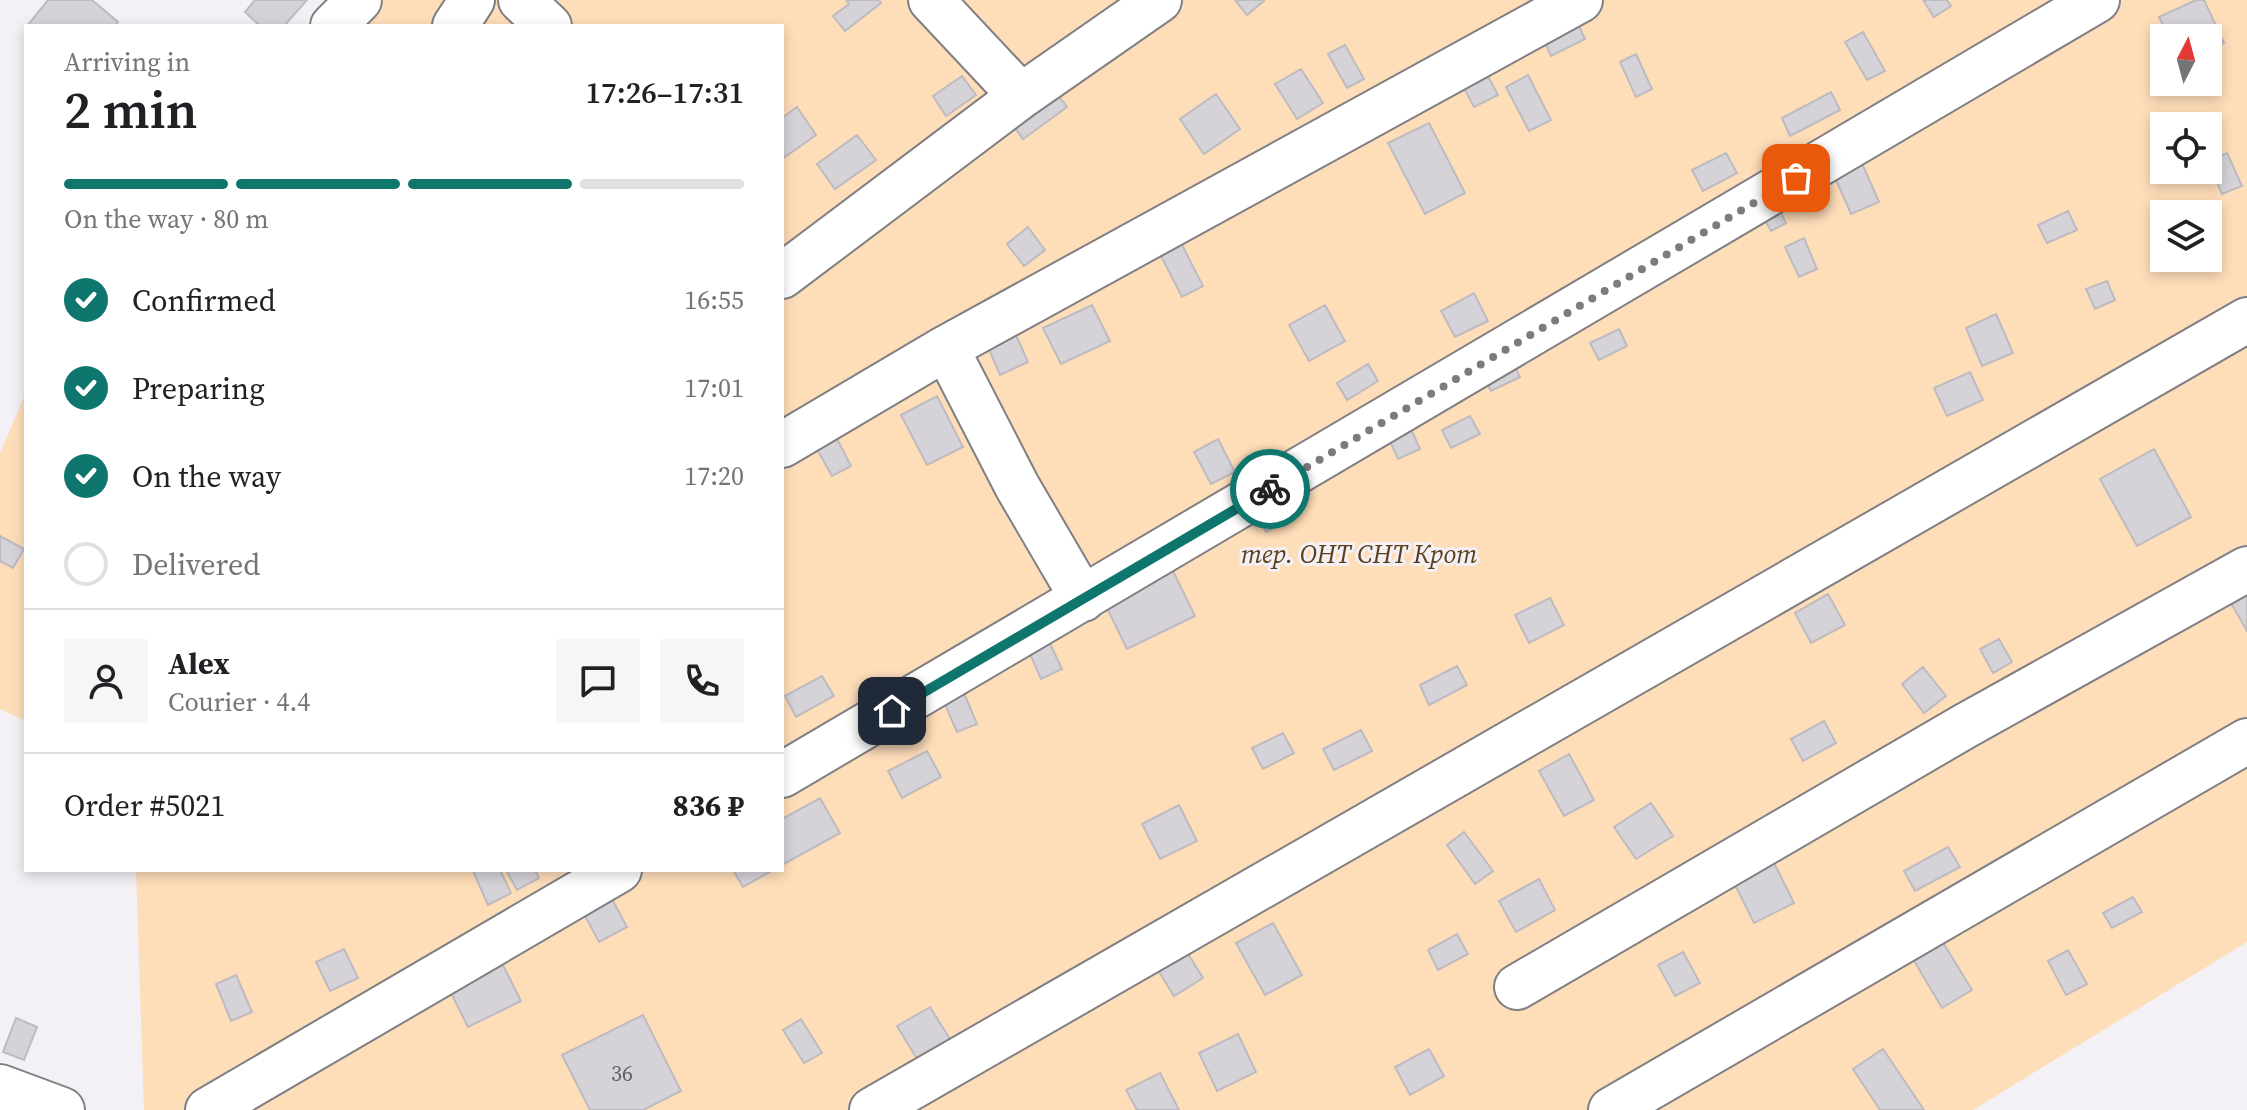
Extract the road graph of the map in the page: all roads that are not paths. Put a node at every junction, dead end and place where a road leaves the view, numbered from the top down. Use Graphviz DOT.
graph roads {
  1 [pos="359,0"];
  2 [pos="472,0"];
  3 [pos="521,0"];
  4 [pos="931,0"];
  5 [pos="1580,0"];
  6 [pos="2097,0"];
  7 [pos="1155,1"];
  8 [pos="335,24"];
  9 [pos="456,24"];
  10 [pos="547,24"];
  11 [pos="1021,96"];
  12 [pos="784,274"];
  13 [pos="2247,320"];
  14 [pos="946,348"];
  15 [pos="784,444"];
  16 [pos="2247,569"];
  17 [pos="1083,599"];
  18 [pos="2247,741"];
  19 [pos="784,774"];
  20 [pos="616,872"];
  21 [pos="1517,987"];
  22 [pos="0,1087"];
  23 [pos="62,1110"];
  24 [pos="208,1110"];
  25 [pos="872,1110"];
  26 [pos="1611,1110"];
  1 -- 8 [label="lane"];
  2 -- 9 [label="lane"];
  3 -- 10 [label="lane"];
  4 -- 11 [label="lane"];
  5 -- 14 [label="lane"];
  6 -- 17 [label="lane"];
  7 -- 11 [label="lane"];
  11 -- 12 [label="lane"];
  13 -- 25 [label="lane"];
  14 -- 15 [label="lane"];
  14 -- 17 [label="lane"];
  16 -- 21 [label="lane"];
  17 -- 19 [label="lane"];
  18 -- 26 [label="lane"];
  20 -- 24 [label="lane"];
  22 -- 23 [label="lane"];
}
